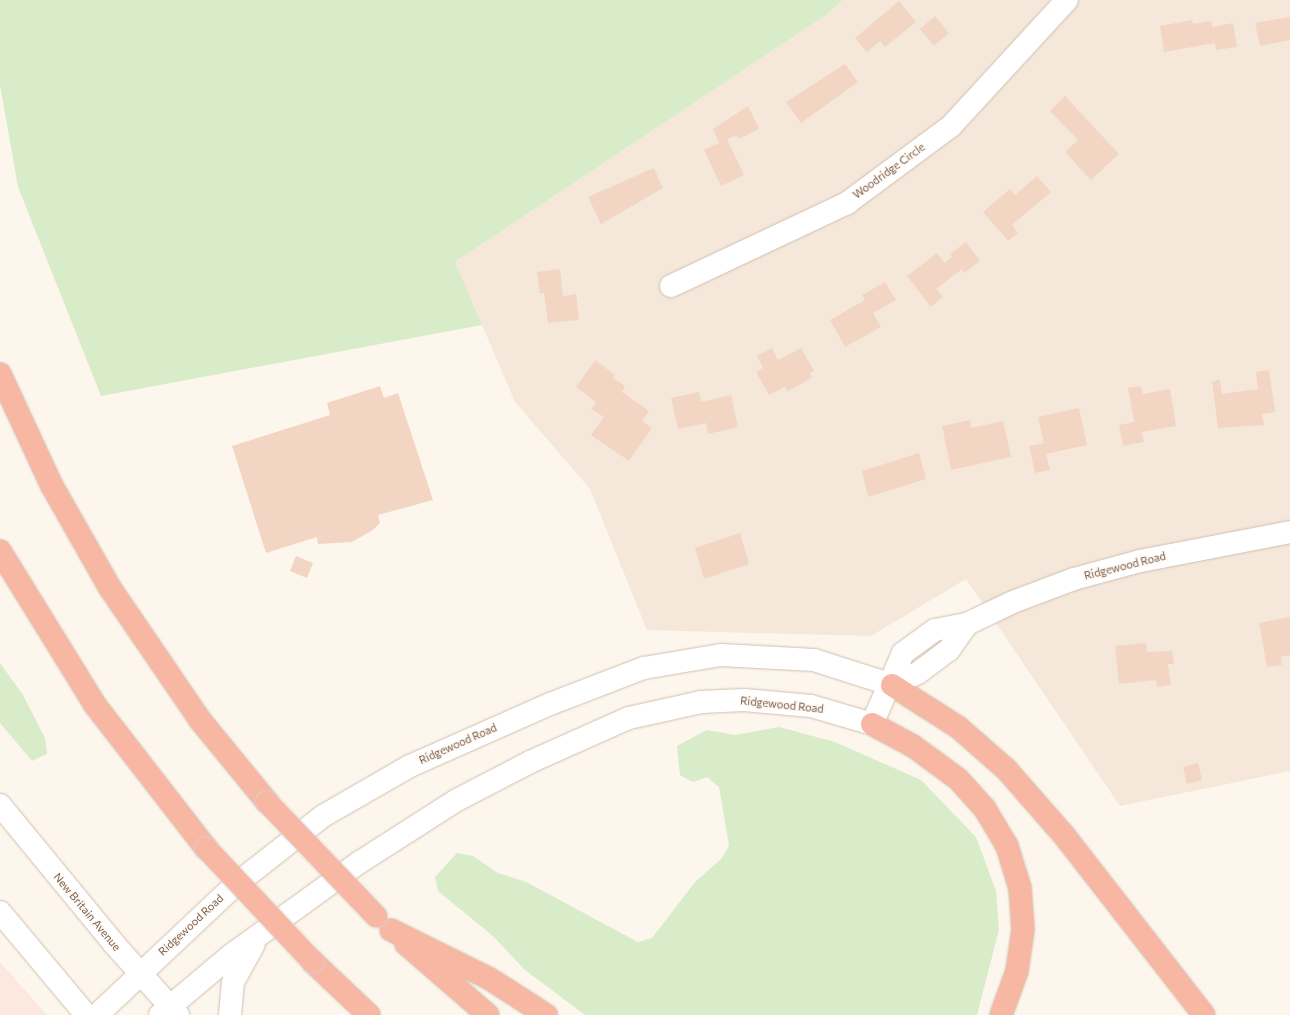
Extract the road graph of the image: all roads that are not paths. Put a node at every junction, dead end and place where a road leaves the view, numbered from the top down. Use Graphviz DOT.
graph roads {
  1 [pos="1067,0"];
  2 [pos="671,286"];
  3 [pos="0,374"];
  4 [pos="1290,532"];
  5 [pos="0,551"];
  6 [pos="892,685"];
  7 [pos="872,724"];
  8 [pos="0,804"];
  9 [pos="0,912"];
  10 [pos="383,923"];
  11 [pos="267,929"];
  12 [pos="139,974"];
  13 [pos="336,984"];
  14 [pos="170,1012"];
  15 [pos="86,1015"];
  16 [pos="97,1015"];
  17 [pos="230,1015"];
  18 [pos="353,1015"];
  19 [pos="369,1015"];
  20 [pos="488,1015"];
  21 [pos="546,1015"];
  22 [pos="1001,1015"];
  23 [pos="1204,1015"];
  1 -- 2 [label="main road, Woodridge Circle"];
  3 -- 10 [label="highway, bridge"];
  4 -- 6 [label="main road, Ridgewood Road"];
  5 -- 13 [label="highway, bridge"];
  6 -- 7 [label="main road, Ridgewood Road"];
  6 -- 12 [label="main road, Ridgewood Road"];
  6 -- 23 [label="highway"];
  7 -- 11 [label="main road, Ridgewood Road"];
  7 -- 22 [label="highway"];
  8 -- 12 [label="main road, New Britain Avenue"];
  9 -- 15 [label="main road"];
  10 -- 20 [label="highway"];
  10 -- 21 [label="highway"];
  11 -- 14 [label="main road, Ridgewood Road"];
  11 -- 17 [label="main road"];
  12 -- 14 [label="main road, New Britain Avenue"];
  12 -- 16 [label="main road, Ridgewood Road"];
  13 -- 18 [label="highway"];
  13 -- 19 [label="highway"];
}
